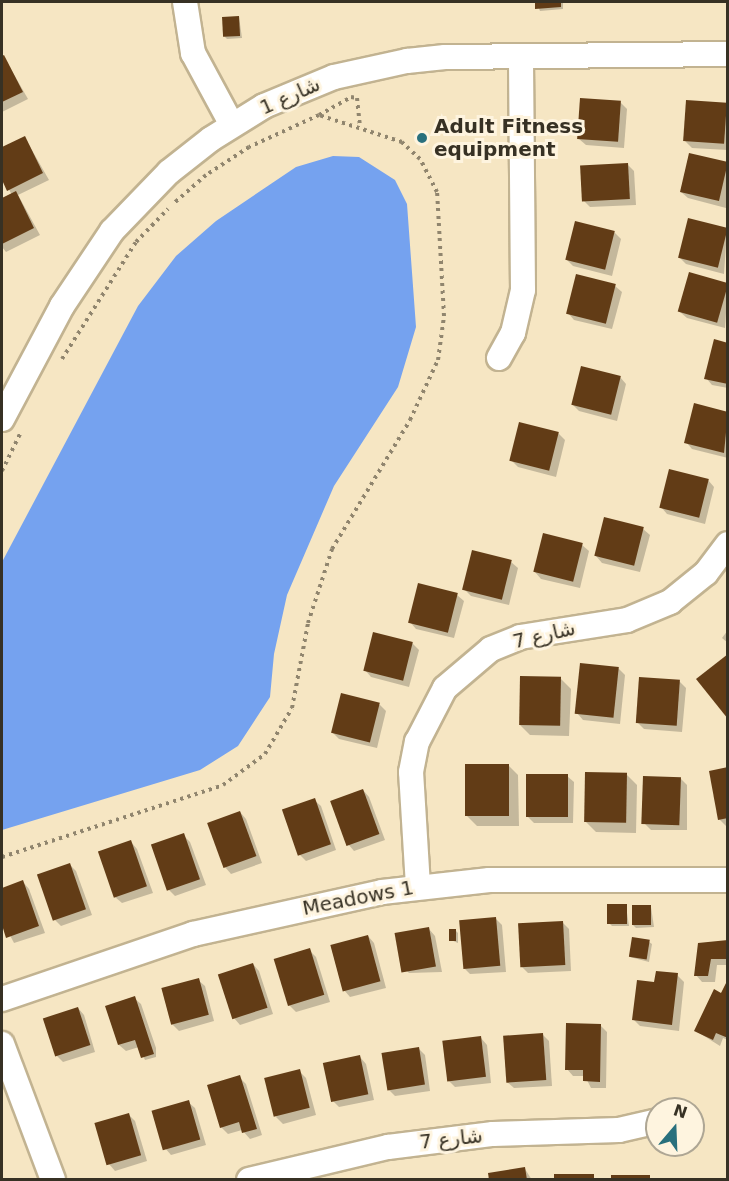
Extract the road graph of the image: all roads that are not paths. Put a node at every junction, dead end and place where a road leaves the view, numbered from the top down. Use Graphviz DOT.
graph roads {
  1 [pos="185,2"];
  2 [pos="728,54"];
  3 [pos="521,56"];
  4 [pos="232,125"];
  5 [pos="499,358"];
  6 [pos="2,418"];
  7 [pos="728,544"];
  8 [pos="728,880"];
  9 [pos="418,886"];
  10 [pos="2,999"];
  11 [pos="2,1044"];
  12 [pos="645,1124"];
  13 [pos="53,1179"];
  14 [pos="249,1179"];
  1 -- 4 [label="street"];
  2 -- 3 [label="street, شارع 1"];
  3 -- 4 [label="street, شارع 1"];
  3 -- 5 [label="street"];
  4 -- 6 [label="street, شارع 1"];
  7 -- 9 [label="street, شارع 7"];
  8 -- 9 [label="street, Meadows 1"];
  9 -- 10 [label="street, Meadows 1"];
  11 -- 13 [label="street"];
  12 -- 14 [label="street, شارع 7"];
}
